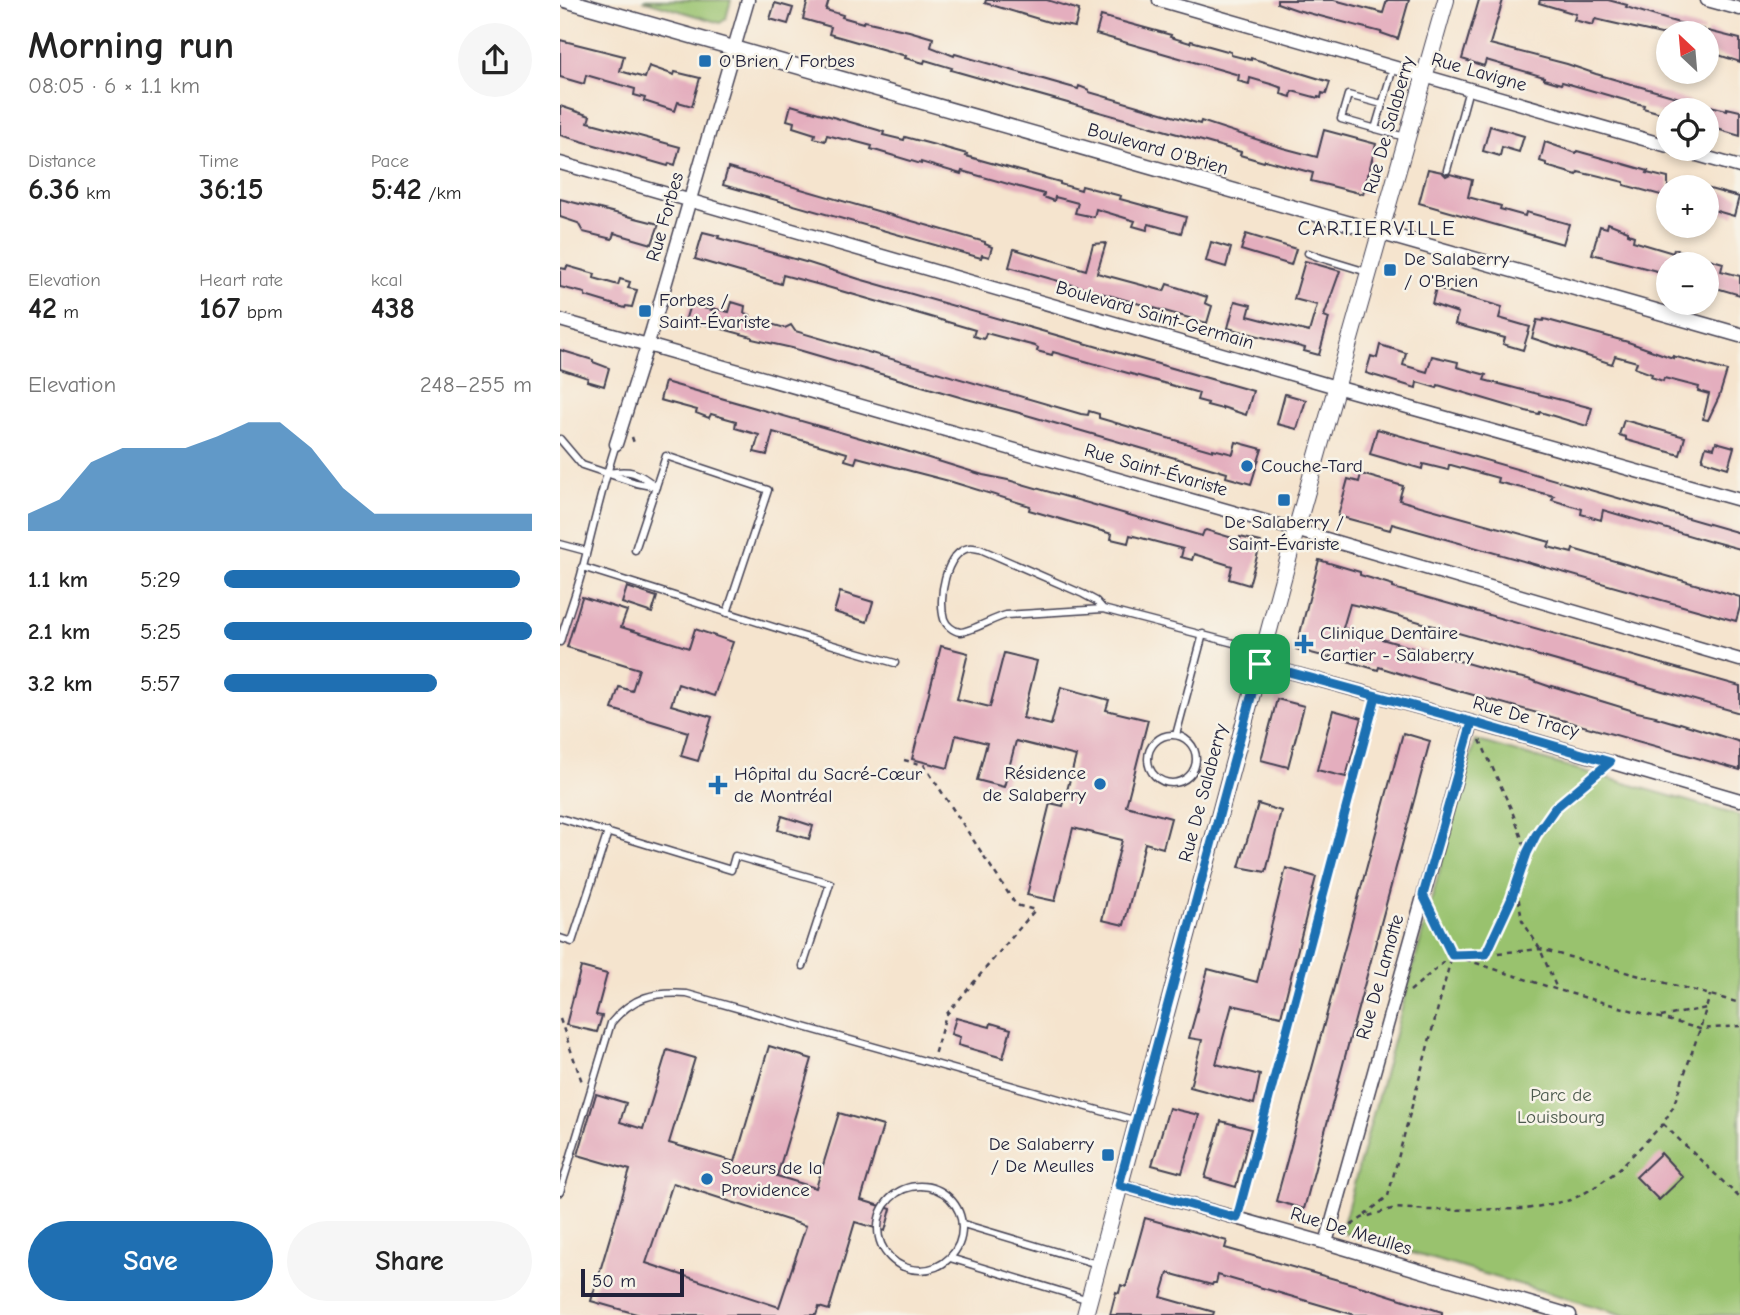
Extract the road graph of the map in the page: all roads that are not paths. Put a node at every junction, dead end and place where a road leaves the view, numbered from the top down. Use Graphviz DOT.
graph roads {
  1 [pos="565,0"];
  2 [pos="748,0"];
  3 [pos="1159,0"];
  4 [pos="1446,0"];
  5 [pos="1707,0"];
  6 [pos="1740,9"];
  7 [pos="734,48"];
  8 [pos="1393,68"];
  9 [pos="1424,77"];
  10 [pos="1469,89"];
  11 [pos="1382,104"];
  12 [pos="1375,129"];
  13 [pos="1407,138"];
  14 [pos="1656,143"];
  15 [pos="1719,161"];
  16 [pos="560,163"];
  17 [pos="1740,167"];
  18 [pos="1447,170"];
  19 [pos="690,200"];
  20 [pos="1380,233"];
  21 [pos="1308,253"];
  22 [pos="1369,272"];
  23 [pos="560,320"];
  24 [pos="1740,335"];
  25 [pos="648,344"];
  26 [pos="1336,387"];
  27 [pos="560,439"];
  28 [pos="616,444"];
  29 [pos="606,474"];
  30 [pos="656,487"];
  31 [pos="1740,500"];
  32 [pos="1296,530"];
  33 [pos="560,544"];
  34 [pos="635,550"];
  35 [pos="586,551"];
  36 [pos="582,567"];
  37 [pos="1103,609"];
  38 [pos="727,613"];
  39 [pos="1203,634"];
  40 [pos="560,642"];
  41 [pos="1740,660"];
  42 [pos="894,663"];
  43 [pos="1260,664"];
  44 [pos="1376,696"];
  45 [pos="1472,722"];
  46 [pos="1176,735"];
  47 [pos="1740,800"];
  48 [pos="560,818"];
  49 [pos="608,832"];
  50 [pos="560,938"];
  51 [pos="803,966"];
  52 [pos="1137,1121"];
  53 [pos="1119,1185"];
  54 [pos="560,1192"];
  55 [pos="1237,1218"];
  56 [pos="963,1224"];
  57 [pos="1326,1243"];
  58 [pos="950,1258"];
  59 [pos="1099,1264"];
  60 [pos="1087,1308"];
  61 [pos="1570,1315"];
  1 -- 7 [label="street, Boulevard O'Brien"];
  2 -- 7 [label="street, Rue Forbes"];
  3 -- 8 [label="street, Rue Lavigne"];
  4 -- 9 [label="main road, Rue De Salaberry"];
  5 -- 6 [label="street"];
  7 -- 19 [label="street, Rue Forbes"];
  7 -- 20 [label="street, Boulevard O'Brien"];
  8 -- 9 [label="street, Rue Lavigne"];
  8 -- 11 [label="lane"];
  9 -- 10 [label="street, Rue Lavigne"];
  9 -- 13 [label="main road, Rue De Salaberry"];
  10 -- 14 [label="street, Rue Lavigne"];
  10 -- 18 [label="lane"];
  11 -- 12 [label="lane"];
  11 -- 12 [label="lane"];
  12 -- 13 [label="lane"];
  13 -- 20 [label="main road, Rue De Salaberry"];
  15 -- 17 [label="street"];
  16 -- 19 [label="street, Boulevard Saint-Germain"];
  19 -- 25 [label="street, Rue Forbes"];
  19 -- 26 [label="street, Boulevard Saint-Germain"];
  20 -- 22 [label="main road, Rue De Salaberry"];
  20 -- 24 [label="street, Boulevard O'Brien"];
  21 -- 22 [label="lane"];
  22 -- 26 [label="main road, Rue De Salaberry"];
  23 -- 25 [label="street, Rue Saint-Évariste"];
  25 -- 28 [label="street, Rue Forbes"];
  25 -- 32 [label="street, Rue Saint-Évariste"];
  26 -- 31 [label="street, Boulevard Saint-Germain"];
  26 -- 32 [label="main road, Rue De Salaberry"];
  27 -- 29 [label="lane"];
  28 -- 29 [label="lane"];
  29 -- 30 [label="lane"];
  29 -- 35 [label="lane"];
  30 -- 34 [label="lane"];
  30 -- 38 [label="lane"];
  32 -- 41 [label="street, Rue Saint-Évariste"];
  32 -- 43 [label="main road, Rue De Salaberry"];
  33 -- 35 [label="lane"];
  35 -- 36 [label="lane"];
  36 -- 38 [label="lane"];
  36 -- 40 [label="lane"];
  37 -- 37 [label="lane"];
  37 -- 39 [label="lane"];
  38 -- 42 [label="lane"];
  39 -- 43 [label="lane"];
  39 -- 46 [label="lane"];
  43 -- 44 [label="street, Rue De Tracy"];
  43 -- 52 [label="main road, Rue De Salaberry"];
  44 -- 45 [label="street, Rue De Tracy"];
  44 -- 55 [label="lane"];
  45 -- 47 [label="street, Rue De Tracy"];
  45 -- 57 [label="street, Rue De Lamotte"];
  46 -- 46 [label="lane"];
  48 -- 49 [label="lane"];
  49 -- 50 [label="lane"];
  49 -- 51 [label="lane"];
  52 -- 53 [label="main road, Rue De Salaberry"];
  52 -- 54 [label="lane"];
  53 -- 55 [label="street, Rue De Meulles"];
  53 -- 59 [label="main road, Rue De Salaberry"];
  55 -- 57 [label="street, Rue De Meulles"];
  56 -- 58 [label="lane"];
  56 -- 58 [label="lane"];
  56 -- 59 [label="lane"];
  57 -- 61 [label="street, Rue De Meulles"];
  58 -- 60 [label="lane"];
  59 -- 60 [label="main road, Rue De Salaberry"];
}
